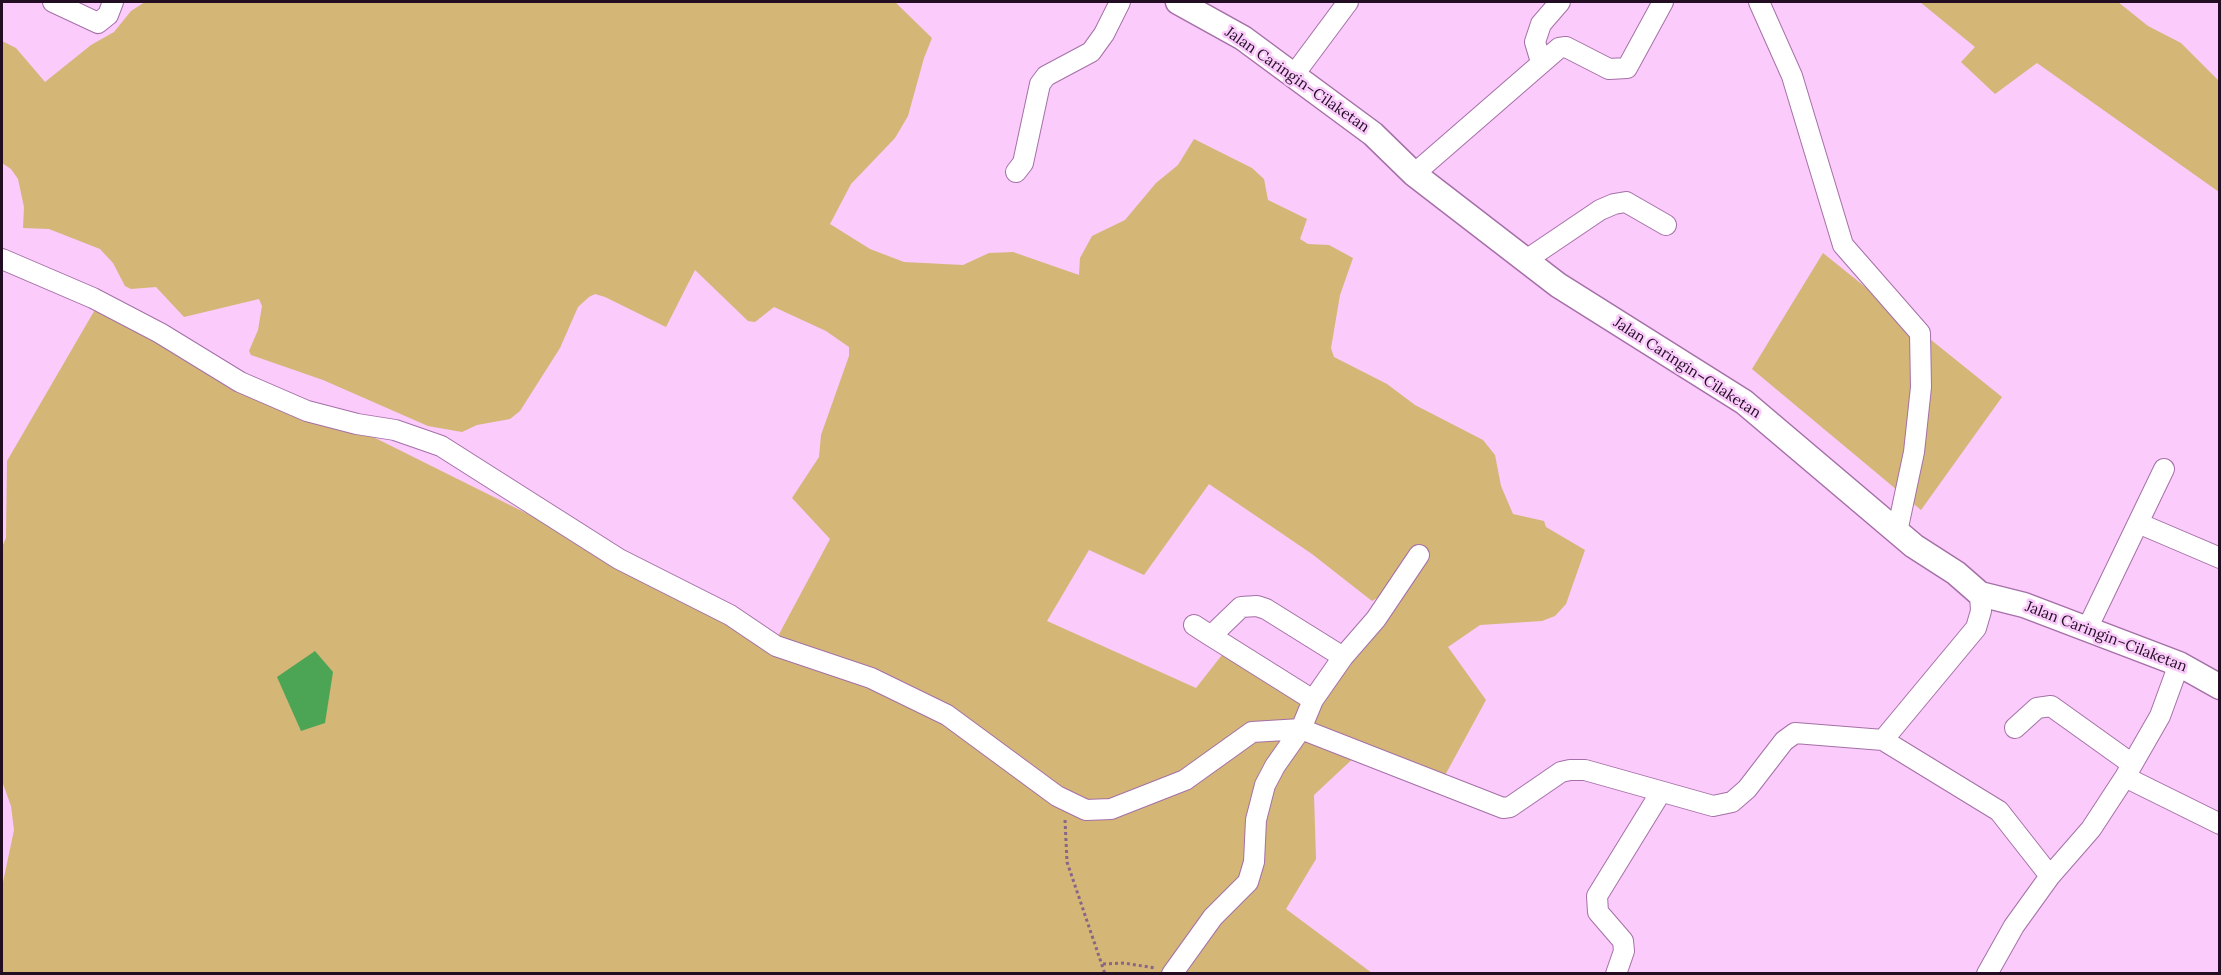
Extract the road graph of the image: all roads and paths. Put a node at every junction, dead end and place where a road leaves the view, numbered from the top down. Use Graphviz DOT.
graph roads {
  1 [pos="53,2"];
  2 [pos="113,2"];
  3 [pos="1120,2"];
  4 [pos="1178,2"];
  5 [pos="1348,2"];
  6 [pos="1560,2"];
  7 [pos="1663,2"];
  8 [pos="1759,2"];
  9 [pos="1541,63"];
  10 [pos="1293,75"];
  11 [pos="1016,172"];
  12 [pos="1414,174"];
  13 [pos="1666,225"];
  14 [pos="2,259"];
  15 [pos="1526,260"];
  16 [pos="2164,469"];
  17 [pos="2138,523"];
  18 [pos="1897,532"];
  19 [pos="1419,555"];
  20 [pos="2220,558"];
  21 [pos="1980,594"];
  22 [pos="1194,625"];
  23 [pos="2087,629"];
  24 [pos="1211,636"];
  25 [pos="1343,657"];
  26 [pos="2180,664"];
  27 [pos="2220,687"];
  28 [pos="1313,700"];
  29 [pos="2015,728"];
  30 [pos="1301,729"];
  31 [pos="1883,740"];
  32 [pos="2128,771"];
  33 [pos="1661,792"];
  34 [pos="1057,796"];
  35 [pos="2220,824"];
  36 [pos="2049,876"];
  37 [pos="1103,964"];
  38 [pos="1172,972"];
  39 [pos="1105,974"];
  40 [pos="1616,974"];
  41 [pos="1987,974"];
  1 -- 2 [label="street"];
  3 -- 11 [label="street"];
  4 -- 10 [label="street, Jalan Caringin–Cilaketan"];
  5 -- 10 [label="street"];
  6 -- 9 [label="street"];
  7 -- 9 [label="street"];
  8 -- 18 [label="street"];
  9 -- 12 [label="street"];
  10 -- 12 [label="street, Jalan Caringin–Cilaketan"];
  12 -- 15 [label="street, Jalan Caringin–Cilaketan"];
  13 -- 15 [label="street"];
  14 -- 34 [label="street"];
  15 -- 18 [label="street, Jalan Caringin–Cilaketan"];
  16 -- 17 [label="street"];
  17 -- 20 [label="street"];
  17 -- 23 [label="street"];
  18 -- 21 [label="street, Jalan Caringin–Cilaketan"];
  19 -- 25 [label="street"];
  21 -- 23 [label="street, Jalan Caringin–Cilaketan"];
  21 -- 31 [label="street"];
  22 -- 24 [label="street"];
  23 -- 26 [label="street, Jalan Caringin–Cilaketan"];
  24 -- 25 [label="street"];
  24 -- 28 [label="street"];
  25 -- 28 [label="street"];
  26 -- 27 [label="street, Jalan Caringin–Cilaketan"];
  26 -- 32 [label="street"];
  28 -- 30 [label="street"];
  29 -- 32 [label="street"];
  30 -- 33 [label="street"];
  30 -- 34 [label="street"];
  30 -- 38 [label="street"];
  31 -- 33 [label="street"];
  31 -- 36 [label="street"];
  32 -- 35 [label="street"];
  32 -- 36 [label="street"];
  33 -- 40 [label="street"];
  34 -- 37 [label="path"];
  36 -- 41 [label="street"];
  37 -- 38 [label="path"];
  37 -- 39 [label="path"];
}
